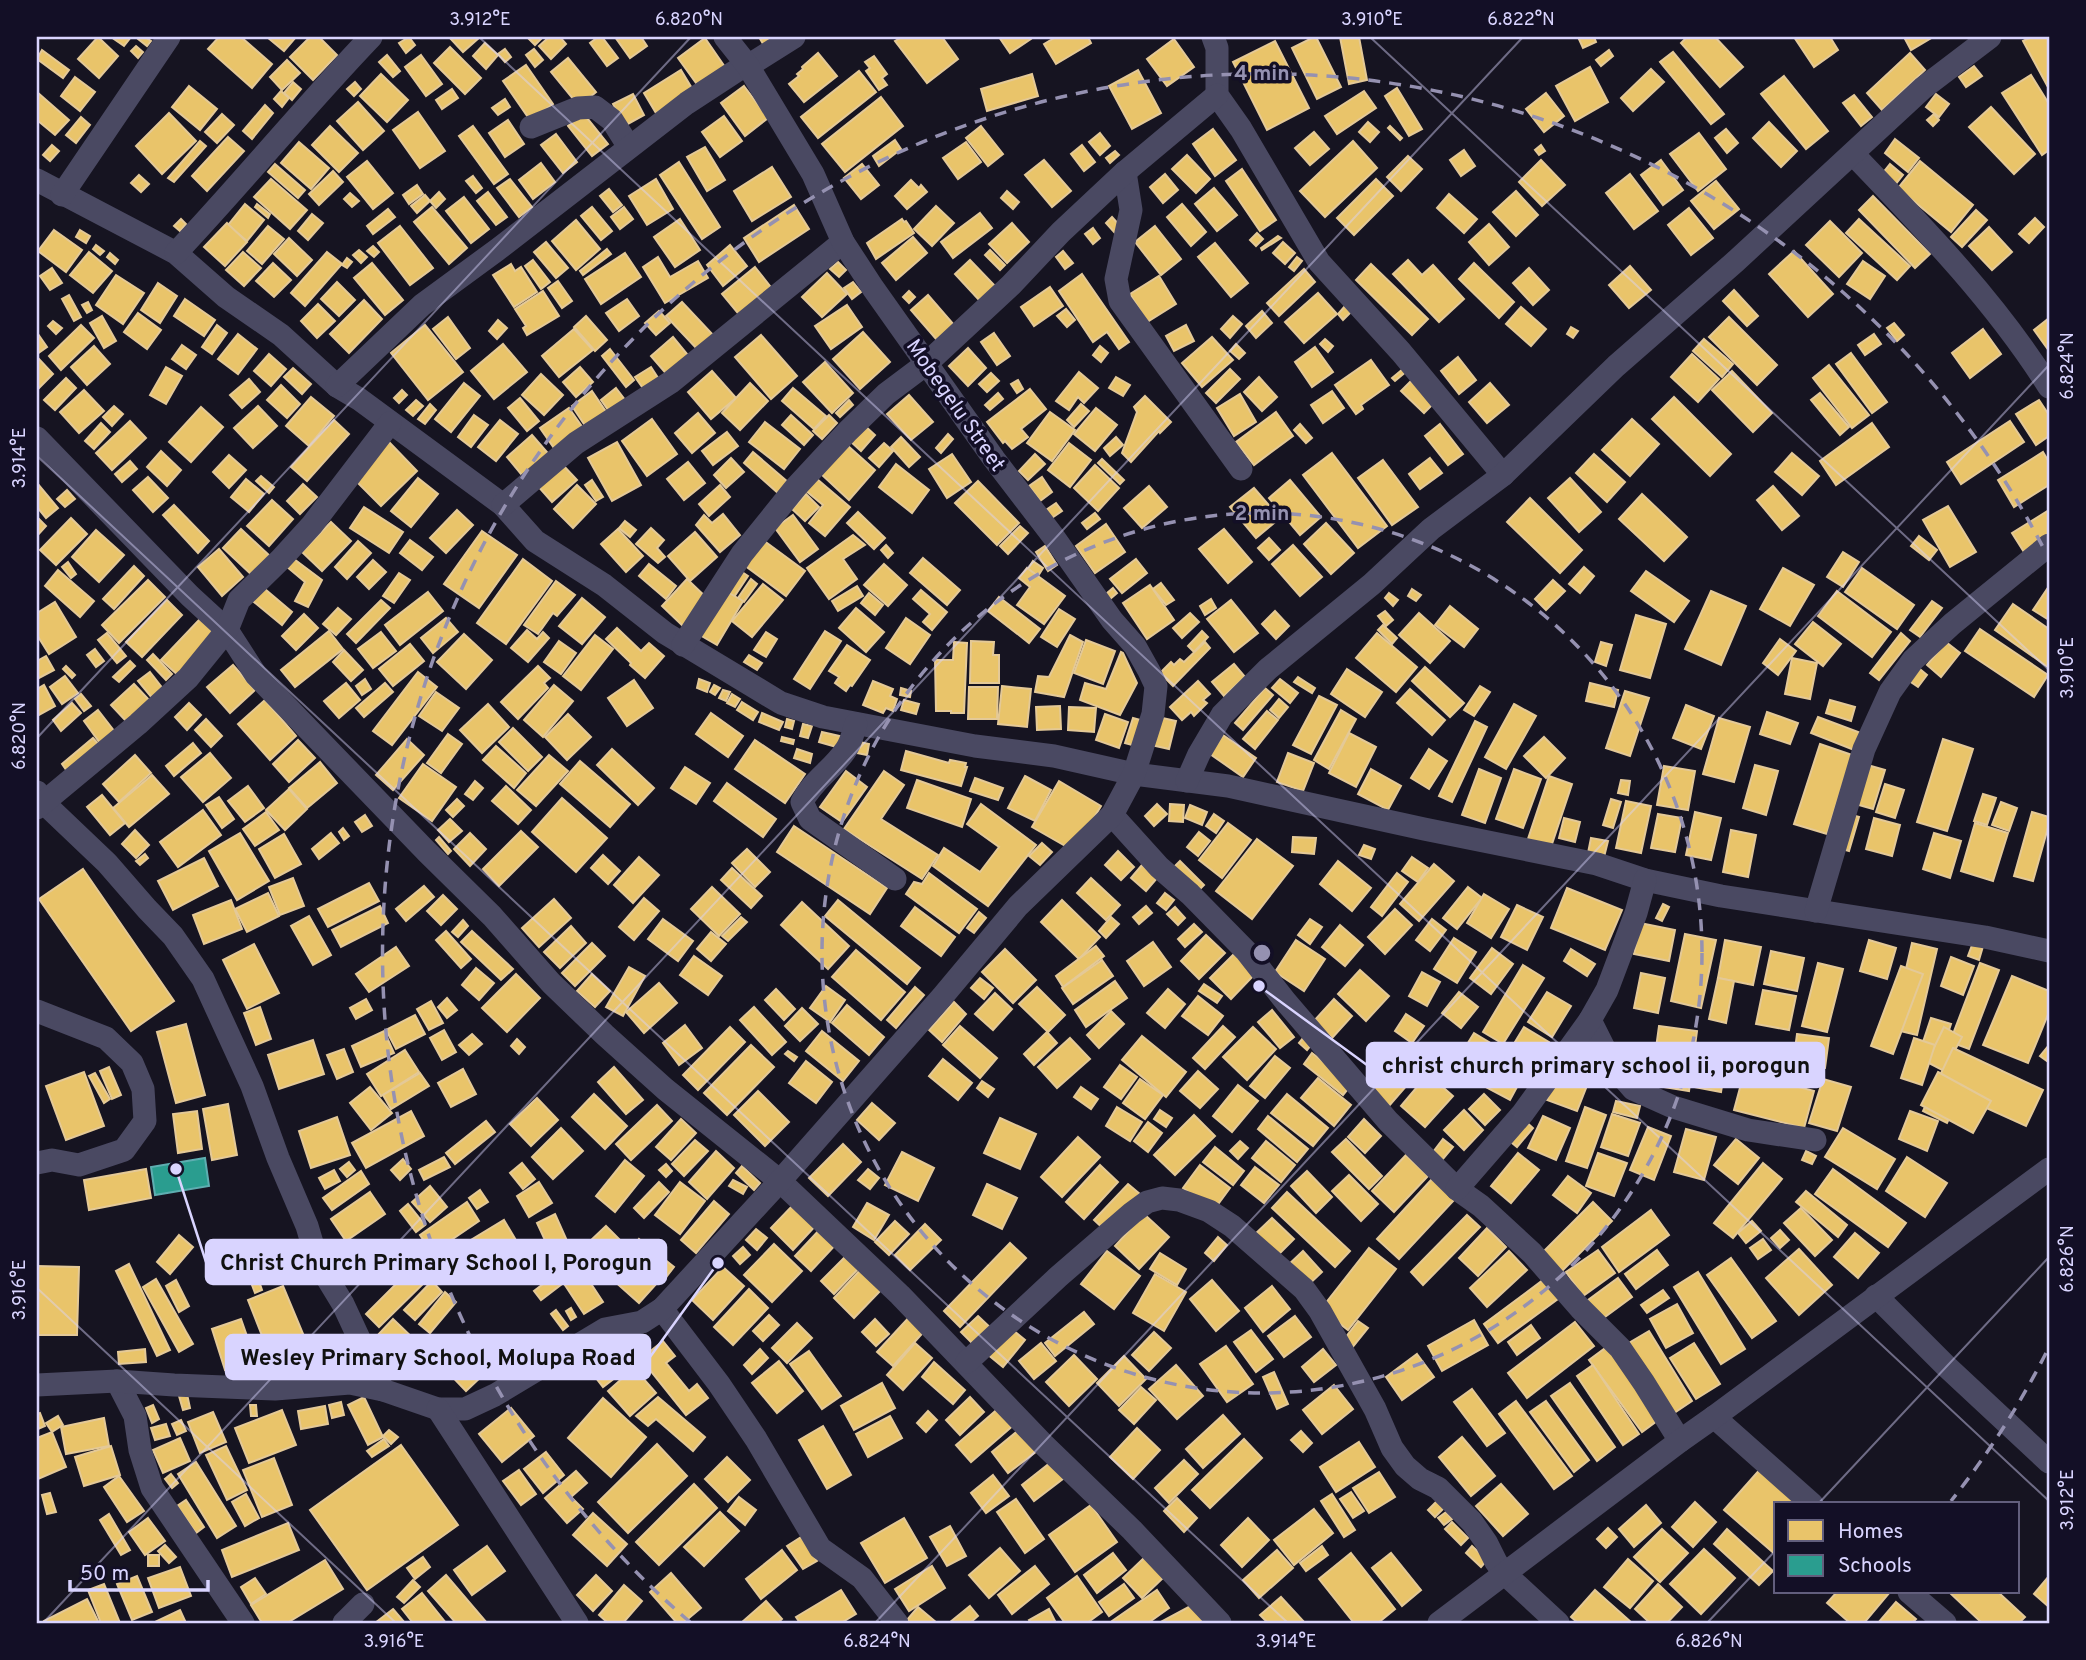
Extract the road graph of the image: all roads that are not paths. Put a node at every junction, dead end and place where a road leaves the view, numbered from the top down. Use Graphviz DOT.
graph roads {
  1 [pos="169,37"];
  2 [pos="371,37"];
  3 [pos="725,37"];
  4 [pos="794,37"];
  5 [pos="1213,37"];
  6 [pos="1990,37"];
  7 [pos="748,66"];
  8 [pos="1217,95"];
  9 [pos="531,127"];
  10 [pos="629,147"];
  11 [pos="1853,154"];
  12 [pos="1125,172"];
  13 [pos="37,180"];
  14 [pos="61,195"];
  15 [pos="843,242"];
  16 [pos="176,253"];
  17 [pos="926,364"];
  18 [pos="337,386"];
  19 [pos="2049,387"];
  20 [pos="390,423"];
  21 [pos="37,438"];
  22 [pos="1241,469"];
  23 [pos="1503,475"];
  24 [pos="503,505"];
  25 [pos="2049,545"];
  26 [pos="227,630"];
  27 [pos="683,645"];
  28 [pos="856,724"];
  29 [pos="1135,774"];
  30 [pos="1187,781"];
  31 [pos="39,801"];
  32 [pos="1112,815"];
  33 [pos="895,878"];
  34 [pos="1645,880"];
  35 [pos="1815,911"];
  36 [pos="2049,951"];
  37 [pos="37,1011"];
  38 [pos="1590,1020"];
  39 [pos="1815,1140"];
  40 [pos="37,1163"];
  41 [pos="2049,1169"];
  42 [pos="780,1181"];
  43 [pos="1458,1189"];
  44 [pos="1875,1296"];
  45 [pos="662,1309"];
  46 [pos="967,1362"];
  47 [pos="117,1381"];
  48 [pos="37,1385"];
  49 [pos="383,1390"];
  50 [pos="438,1409"];
  51 [pos="1714,1417"];
  52 [pos="1680,1441"];
  53 [pos="2049,1462"];
  54 [pos="1810,1502"];
  55 [pos="1504,1573"];
  56 [pos="1911,1594"];
  57 [pos="363,1604"];
  58 [pos="243,1623"];
  59 [pos="344,1623"];
  60 [pos="577,1623"];
  61 [pos="897,1623"];
  62 [pos="1220,1623"];
  63 [pos="1439,1623"];
  64 [pos="1558,1623"];
  65 [pos="1945,1623"];
  1 -- 14 [label="street"];
  2 -- 16 [label="street"];
  3 -- 7 [label="street, Mobegelu Street"];
  4 -- 7 [label="street"];
  5 -- 8 [label="street"];
  6 -- 11 [label="street"];
  7 -- 10 [label="street"];
  7 -- 15 [label="street, Mobegelu Street"];
  8 -- 12 [label="street"];
  8 -- 23 [label="street"];
  9 -- 10 [label="street"];
  10 -- 18 [label="street"];
  11 -- 19 [label="street"];
  11 -- 23 [label="street"];
  12 -- 17 [label="street"];
  12 -- 22 [label="street"];
  13 -- 14 [label="street"];
  14 -- 16 [label="street"];
  15 -- 17 [label="street, Mobegelu Street"];
  15 -- 24 [label="street"];
  16 -- 18 [label="street"];
  17 -- 27 [label="street"];
  17 -- 29 [label="street, Mobegelu Street"];
  18 -- 20 [label="street"];
  20 -- 24 [label="street"];
  20 -- 26 [label="street"];
  21 -- 26 [label="street"];
  23 -- 30 [label="street"];
  24 -- 27 [label="street"];
  25 -- 35 [label="street"];
  26 -- 31 [label="street"];
  26 -- 42 [label="street"];
  27 -- 28 [label="street"];
  28 -- 29 [label="street"];
  28 -- 33 [label="street"];
  29 -- 30 [label="street"];
  29 -- 32 [label="street, Mobegelu Street"];
  30 -- 34 [label="street"];
  31 -- 49 [label="street"];
  32 -- 42 [label="street, Mobegelu Street"];
  32 -- 43 [label="street"];
  34 -- 35 [label="street"];
  34 -- 38 [label="street"];
  35 -- 36 [label="street"];
  37 -- 40 [label="street"];
  38 -- 39 [label="street"];
  38 -- 43 [label="street"];
  41 -- 44 [label="street"];
  42 -- 45 [label="street, Mobegelu Street"];
  42 -- 46 [label="street"];
  43 -- 52 [label="street"];
  44 -- 51 [label="street"];
  44 -- 53 [label="street"];
  45 -- 50 [label="street"];
  45 -- 61 [label="street"];
  46 -- 55 [label="street"];
  46 -- 62 [label="street"];
  47 -- 48 [label="street"];
  47 -- 49 [label="street"];
  47 -- 58 [label="street"];
  49 -- 50 [label="street"];
  50 -- 60 [label="street"];
  51 -- 52 [label="street"];
  51 -- 54 [label="street"];
  52 -- 55 [label="street"];
  55 -- 63 [label="street"];
  55 -- 64 [label="street"];
  56 -- 65 [label="street"];
  57 -- 59 [label="street"];
}
